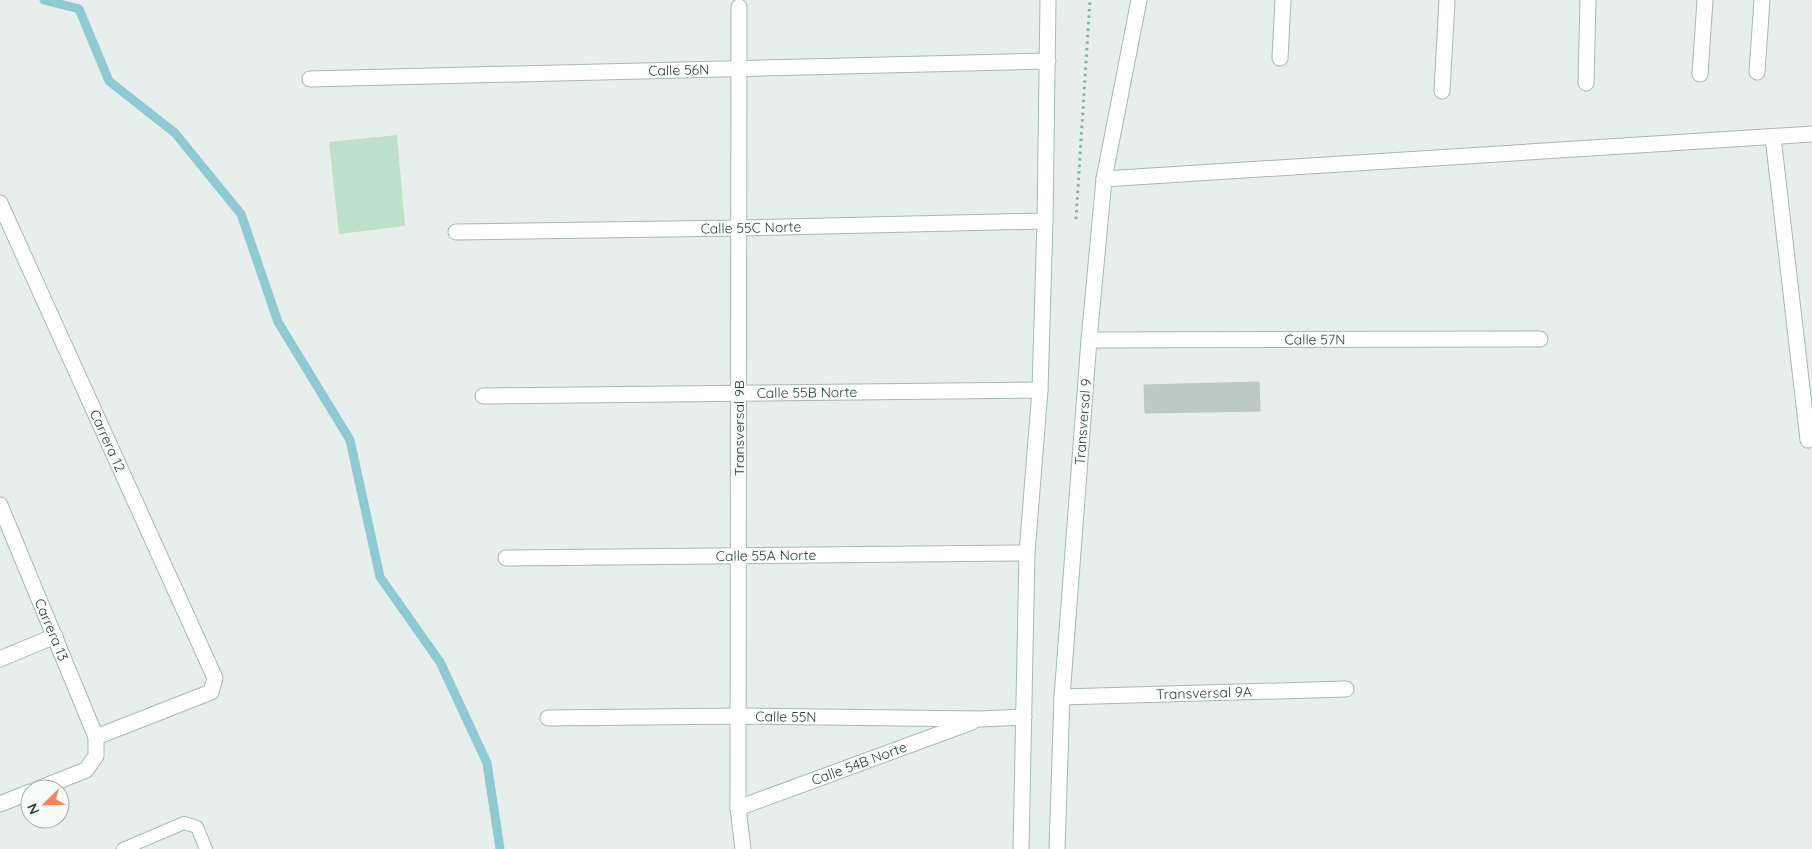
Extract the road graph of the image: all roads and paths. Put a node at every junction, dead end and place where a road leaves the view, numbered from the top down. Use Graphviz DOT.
graph roads {
  1 [pos="1048,0"];
  2 [pos="1139,0"];
  3 [pos="1283,0"];
  4 [pos="1447,0"];
  5 [pos="1588,0"];
  6 [pos="1705,0"];
  7 [pos="1762,0"];
  8 [pos="739,8"];
  9 [pos="1280,58"];
  10 [pos="1048,61"];
  11 [pos="739,68"];
  12 [pos="1757,72"];
  13 [pos="1700,74"];
  14 [pos="310,78"];
  15 [pos="1586,83"];
  16 [pos="1442,91"];
  17 [pos="1812,134"];
  18 [pos="1773,137"];
  19 [pos="1104,179"];
  20 [pos="0,203"];
  21 [pos="1046,221"];
  22 [pos="739,228"];
  23 [pos="456,232"];
  24 [pos="1540,339"];
  25 [pos="1089,340"];
  26 [pos="1040,390"];
  27 [pos="739,393"];
  28 [pos="483,396"];
  29 [pos="1808,440"];
  30 [pos="0,505"];
  31 [pos="1027,553"];
  32 [pos="739,556"];
  33 [pos="506,558"];
  34 [pos="55,636"];
  35 [pos="0,659"];
  36 [pos="1346,689"];
  37 [pos="1062,697"];
  38 [pos="739,716"];
  39 [pos="548,718"];
  40 [pos="1024,718"];
  41 [pos="980,719"];
  42 [pos="96,737"];
  43 [pos="63,779"];
  44 [pos="20,796"];
  45 [pos="0,804"];
  46 [pos="738,808"];
  47 [pos="123,849"];
  48 [pos="206,849"];
  49 [pos="743,849"];
  50 [pos="1021,849"];
  51 [pos="1056,849"];
  1 -- 10 [label="street"];
  2 -- 19 [label="street, Transversal 9"];
  3 -- 9 [label="street"];
  4 -- 16 [label="street"];
  5 -- 15 [label="street"];
  6 -- 13 [label="street"];
  7 -- 12 [label="street"];
  8 -- 11 [label="street, Transversal 9B"];
  10 -- 11 [label="street, Calle 56N"];
  10 -- 21 [label="street"];
  11 -- 14 [label="street, Calle 56N"];
  11 -- 22 [label="street, Transversal 9B"];
  17 -- 18 [label="street"];
  18 -- 19 [label="street"];
  18 -- 29 [label="street"];
  19 -- 25 [label="street, Transversal 9"];
  20 -- 42 [label="street, Carrera 12"];
  21 -- 22 [label="street, Calle 55C Norte"];
  21 -- 26 [label="street"];
  22 -- 23 [label="street, Calle 55C Norte"];
  22 -- 27 [label="street, Transversal 9B"];
  24 -- 25 [label="street, Calle 57N"];
  25 -- 37 [label="street, Transversal 9"];
  26 -- 27 [label="street, Calle 55B Norte"];
  26 -- 31 [label="street"];
  27 -- 28 [label="street, Calle 55B Norte"];
  27 -- 32 [label="street, Transversal 9B"];
  30 -- 34 [label="street, Carrera 13"];
  31 -- 32 [label="street, Calle 55A Norte"];
  31 -- 40 [label="street"];
  32 -- 33 [label="street, Calle 55A Norte"];
  32 -- 38 [label="street, Transversal 9B"];
  34 -- 35 [label="street"];
  34 -- 42 [label="street, Carrera 13"];
  36 -- 37 [label="street, Transversal 9A"];
  37 -- 51 [label="street, Transversal 9"];
  38 -- 39 [label="street, Calle 55N"];
  38 -- 41 [label="street, Calle 55N"];
  38 -- 46 [label="street, Transversal 9B"];
  40 -- 41 [label="street, Calle 55N"];
  40 -- 50 [label="street"];
  41 -- 46 [label="street, Calle 54B Norte"];
  42 -- 43 [label="street, Carrera 13"];
  44 -- 45 [label="street"];
  46 -- 49 [label="street, Transversal 9B"];
  47 -- 48 [label="lane"];
}
